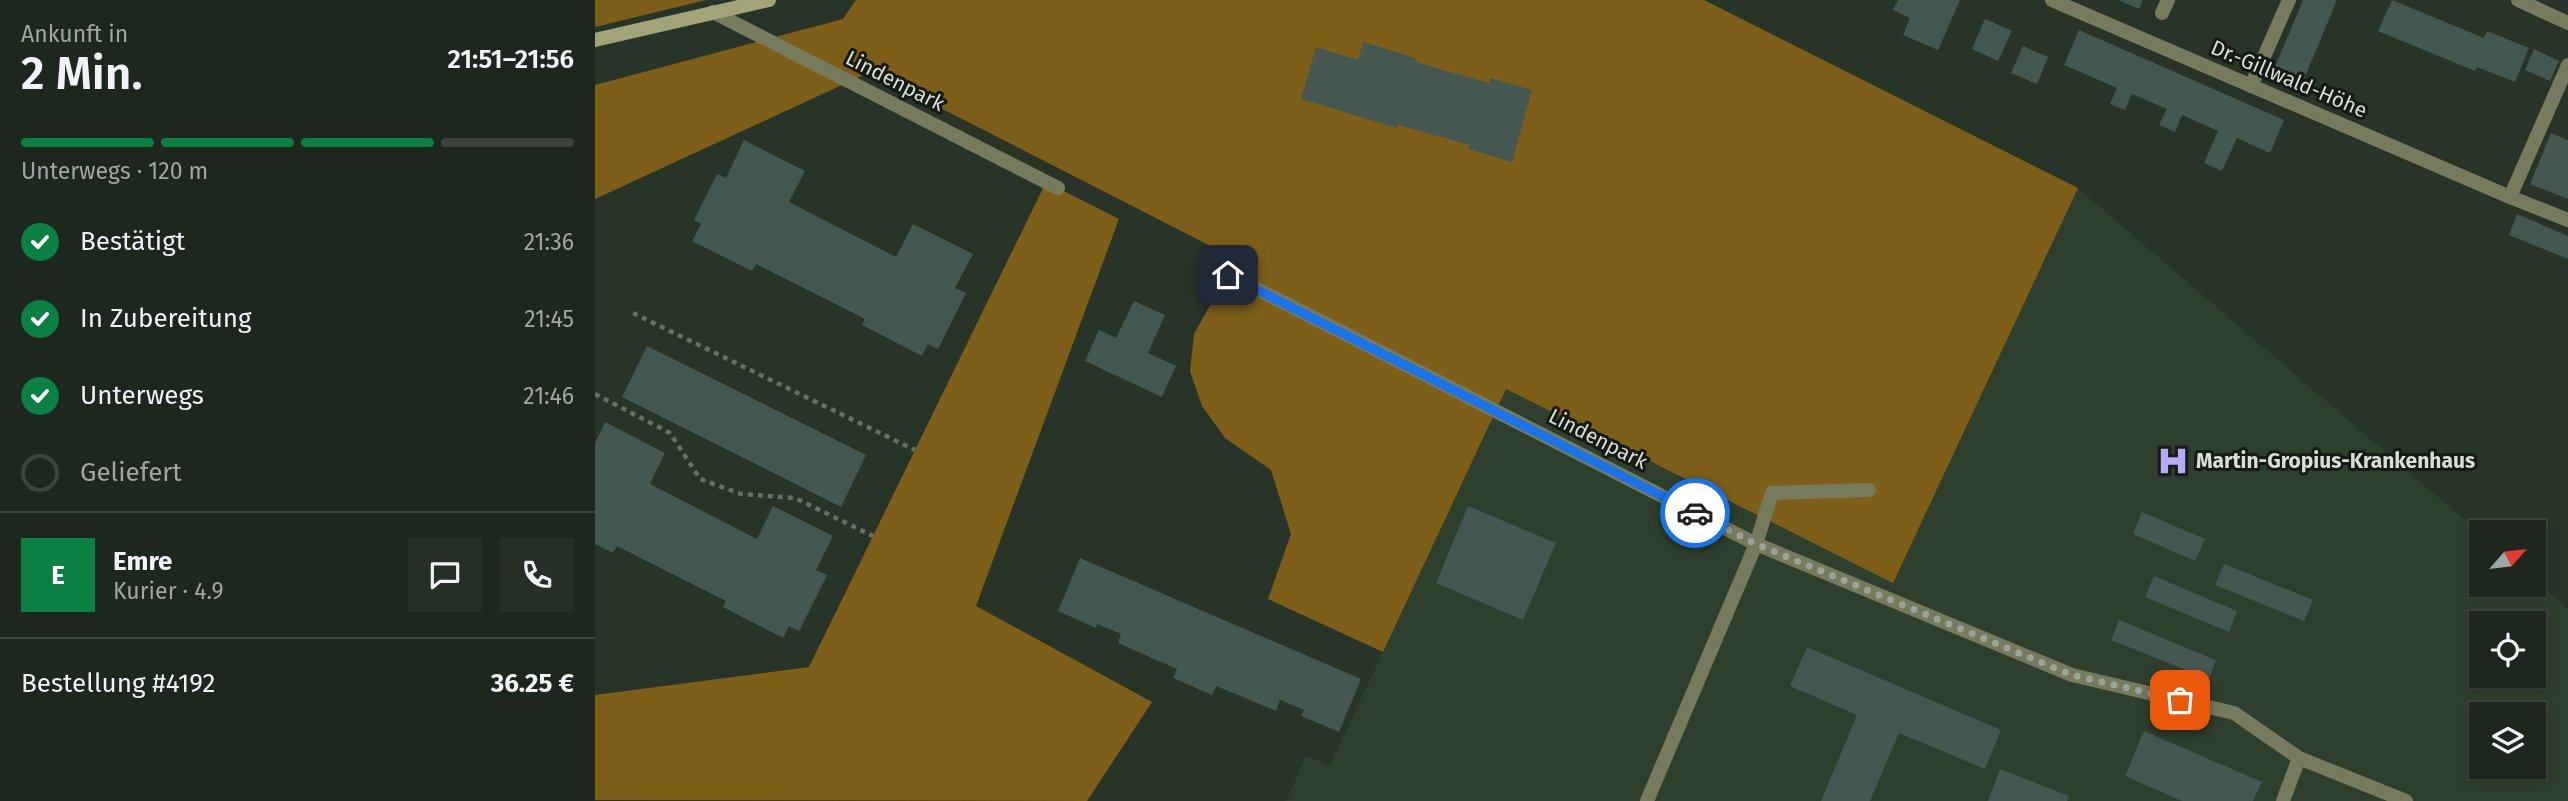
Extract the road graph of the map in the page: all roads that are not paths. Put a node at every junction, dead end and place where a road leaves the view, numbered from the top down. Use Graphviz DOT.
graph roads {
  1 [pos="769,0"];
  2 [pos="2052,0"];
  3 [pos="2289,0"];
  4 [pos="2518,0"];
  5 [pos="713,12"];
  6 [pos="2568,23"];
  7 [pos="595,40"];
  8 [pos="2568,65"];
  9 [pos="2251,86"];
  10 [pos="1058,188"];
  11 [pos="2510,197"];
  12 [pos="2568,220"];
  13 [pos="1228,275"];
  14 [pos="1868,490"];
  15 [pos="1756,544"];
  16 [pos="2299,758"];
  17 [pos="1647,801"];
  18 [pos="2283,801"];
  19 [pos="2406,801"];
  1 -- 5 [label="main road"];
  2 -- 9 [label="street, Dr.-Gillwald-Höhe"];
  3 -- 9 [label="street"];
  4 -- 6 [label="street"];
  5 -- 7 [label="main road"];
  5 -- 10 [label="street, Lindenpark"];
  8 -- 11 [label="street"];
  9 -- 11 [label="street, Dr.-Gillwald-Höhe"];
  11 -- 12 [label="street, Dr.-Gillwald-Höhe"];
  13 -- 15 [label="street, Lindenpark"];
  14 -- 15 [label="street"];
  15 -- 16 [label="street, Lindenpark"];
  15 -- 17 [label="street"];
  16 -- 18 [label="street"];
  16 -- 19 [label="street, Lindenpark"];
}
